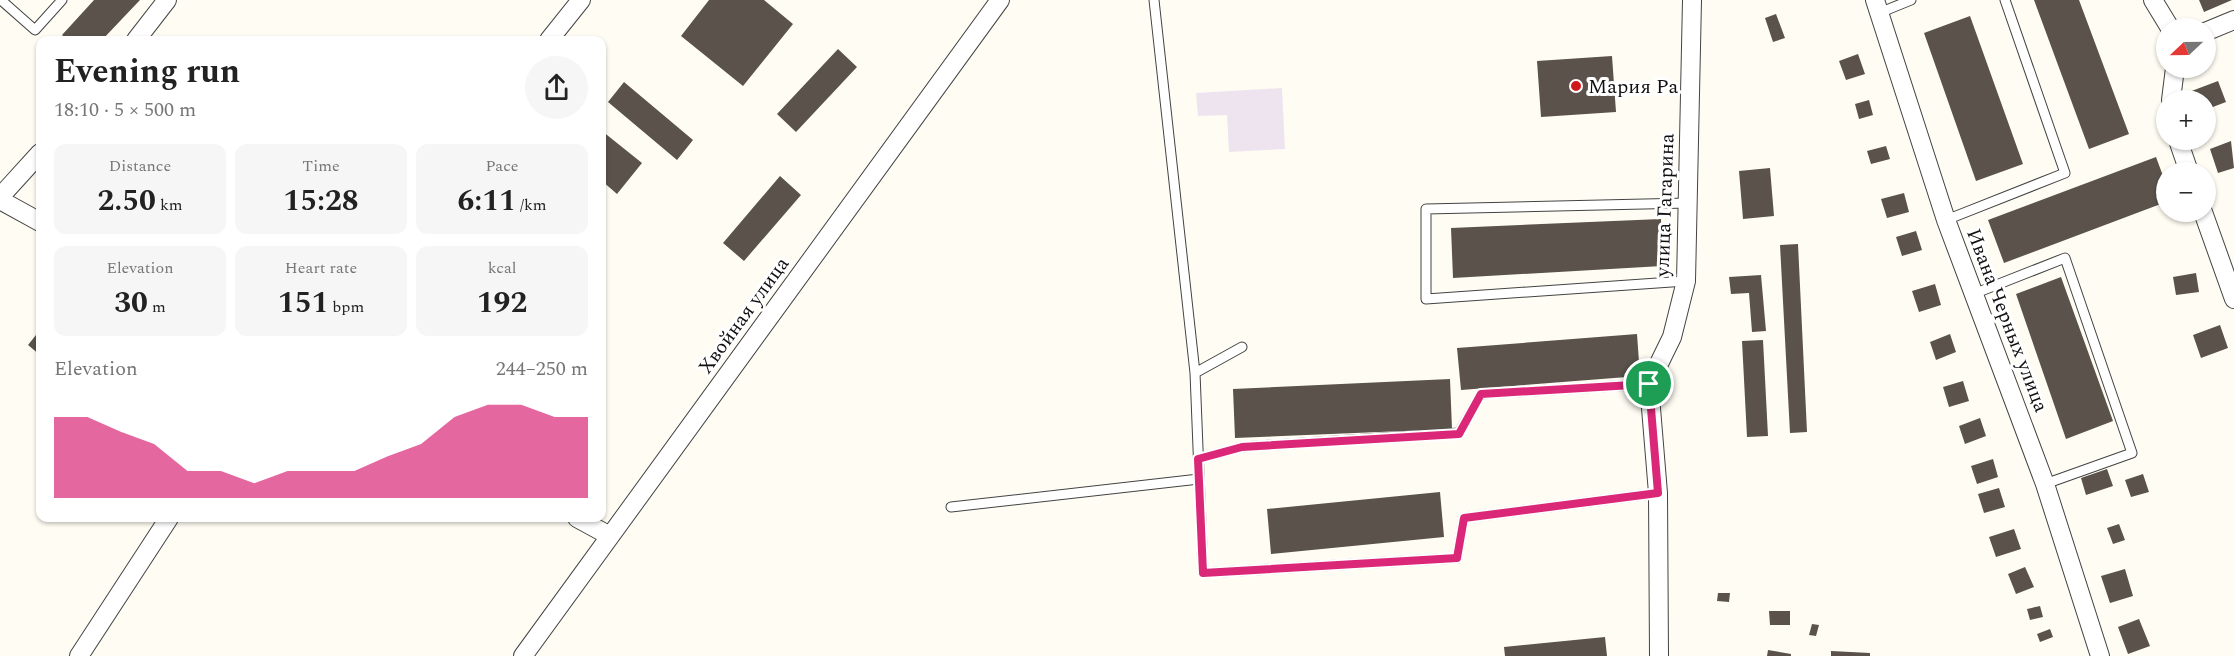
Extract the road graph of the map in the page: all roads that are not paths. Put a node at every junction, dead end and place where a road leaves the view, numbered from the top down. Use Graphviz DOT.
graph roads {
  1 [pos="1,0"];
  2 [pos="62,0"];
  3 [pos="167,0"];
  4 [pos="582,0"];
  5 [pos="1000,0"];
  6 [pos="1154,0"];
  7 [pos="1692,0"];
  8 [pos="1911,0"];
  9 [pos="2005,0"];
  10 [pos="2152,0"];
  11 [pos="1877,6"];
  12 [pos="2164,18"];
  13 [pos="2234,20"];
  14 [pos="2216,27"];
  15 [pos="139,36"];
  16 [pos="552,36"];
  17 [pos="36,158"];
  18 [pos="0,199"];
  19 [pos="1688,203"];
  20 [pos="1946,219"];
  21 [pos="36,220"];
  22 [pos="2207,222"];
  23 [pos="1686,281"];
  24 [pos="1976,293"];
  25 [pos="2234,299"];
  26 [pos="1242,347"];
  27 [pos="1195,372"];
  28 [pos="1649,384"];
  29 [pos="1198,459"];
  30 [pos="1199,479"];
  31 [pos="2045,484"];
  32 [pos="1658,493"];
  33 [pos="951,507"];
  34 [pos="166,522"];
  35 [pos="584,522"];
  36 [pos="610,537"];
  37 [pos="79,656"];
  38 [pos="523,656"];
  39 [pos="1659,656"];
  40 [pos="2100,656"];
  1 -- 2 [label="lane"];
  3 -- 15 [label="street"];
  4 -- 16 [label="street"];
  5 -- 36 [label="street, Хвойная улица"];
  6 -- 27 [label="lane"];
  7 -- 19 [label="street, улица Гагарина"];
  8 -- 11 [label="lane"];
  9 -- 20 [label="lane"];
  10 -- 12 [label="street"];
  11 -- 20 [label="street, Ивана Черных улица"];
  13 -- 14 [label="street"];
  17 -- 18 [label="street"];
  18 -- 21 [label="street"];
  19 -- 23 [label="street, улица Гагарина"];
  19 -- 23 [label="lane"];
  20 -- 24 [label="street, Ивана Черных улица"];
  22 -- 25 [label="street"];
  23 -- 28 [label="street, улица Гагарина"];
  24 -- 31 [label="street, Ивана Черных улица"];
  24 -- 31 [label="lane"];
  26 -- 27 [label="lane"];
  27 -- 29 [label="lane"];
  28 -- 29 [label="lane"];
  28 -- 32 [label="street, улица Гагарина"];
  29 -- 30 [label="lane"];
  30 -- 32 [label="lane"];
  30 -- 33 [label="lane"];
  31 -- 40 [label="street, Ивана Черных улица"];
  32 -- 39 [label="street, улица Гагарина"];
  34 -- 37 [label="street"];
  35 -- 36 [label="street"];
  36 -- 38 [label="street, Хвойная улица"];
}
